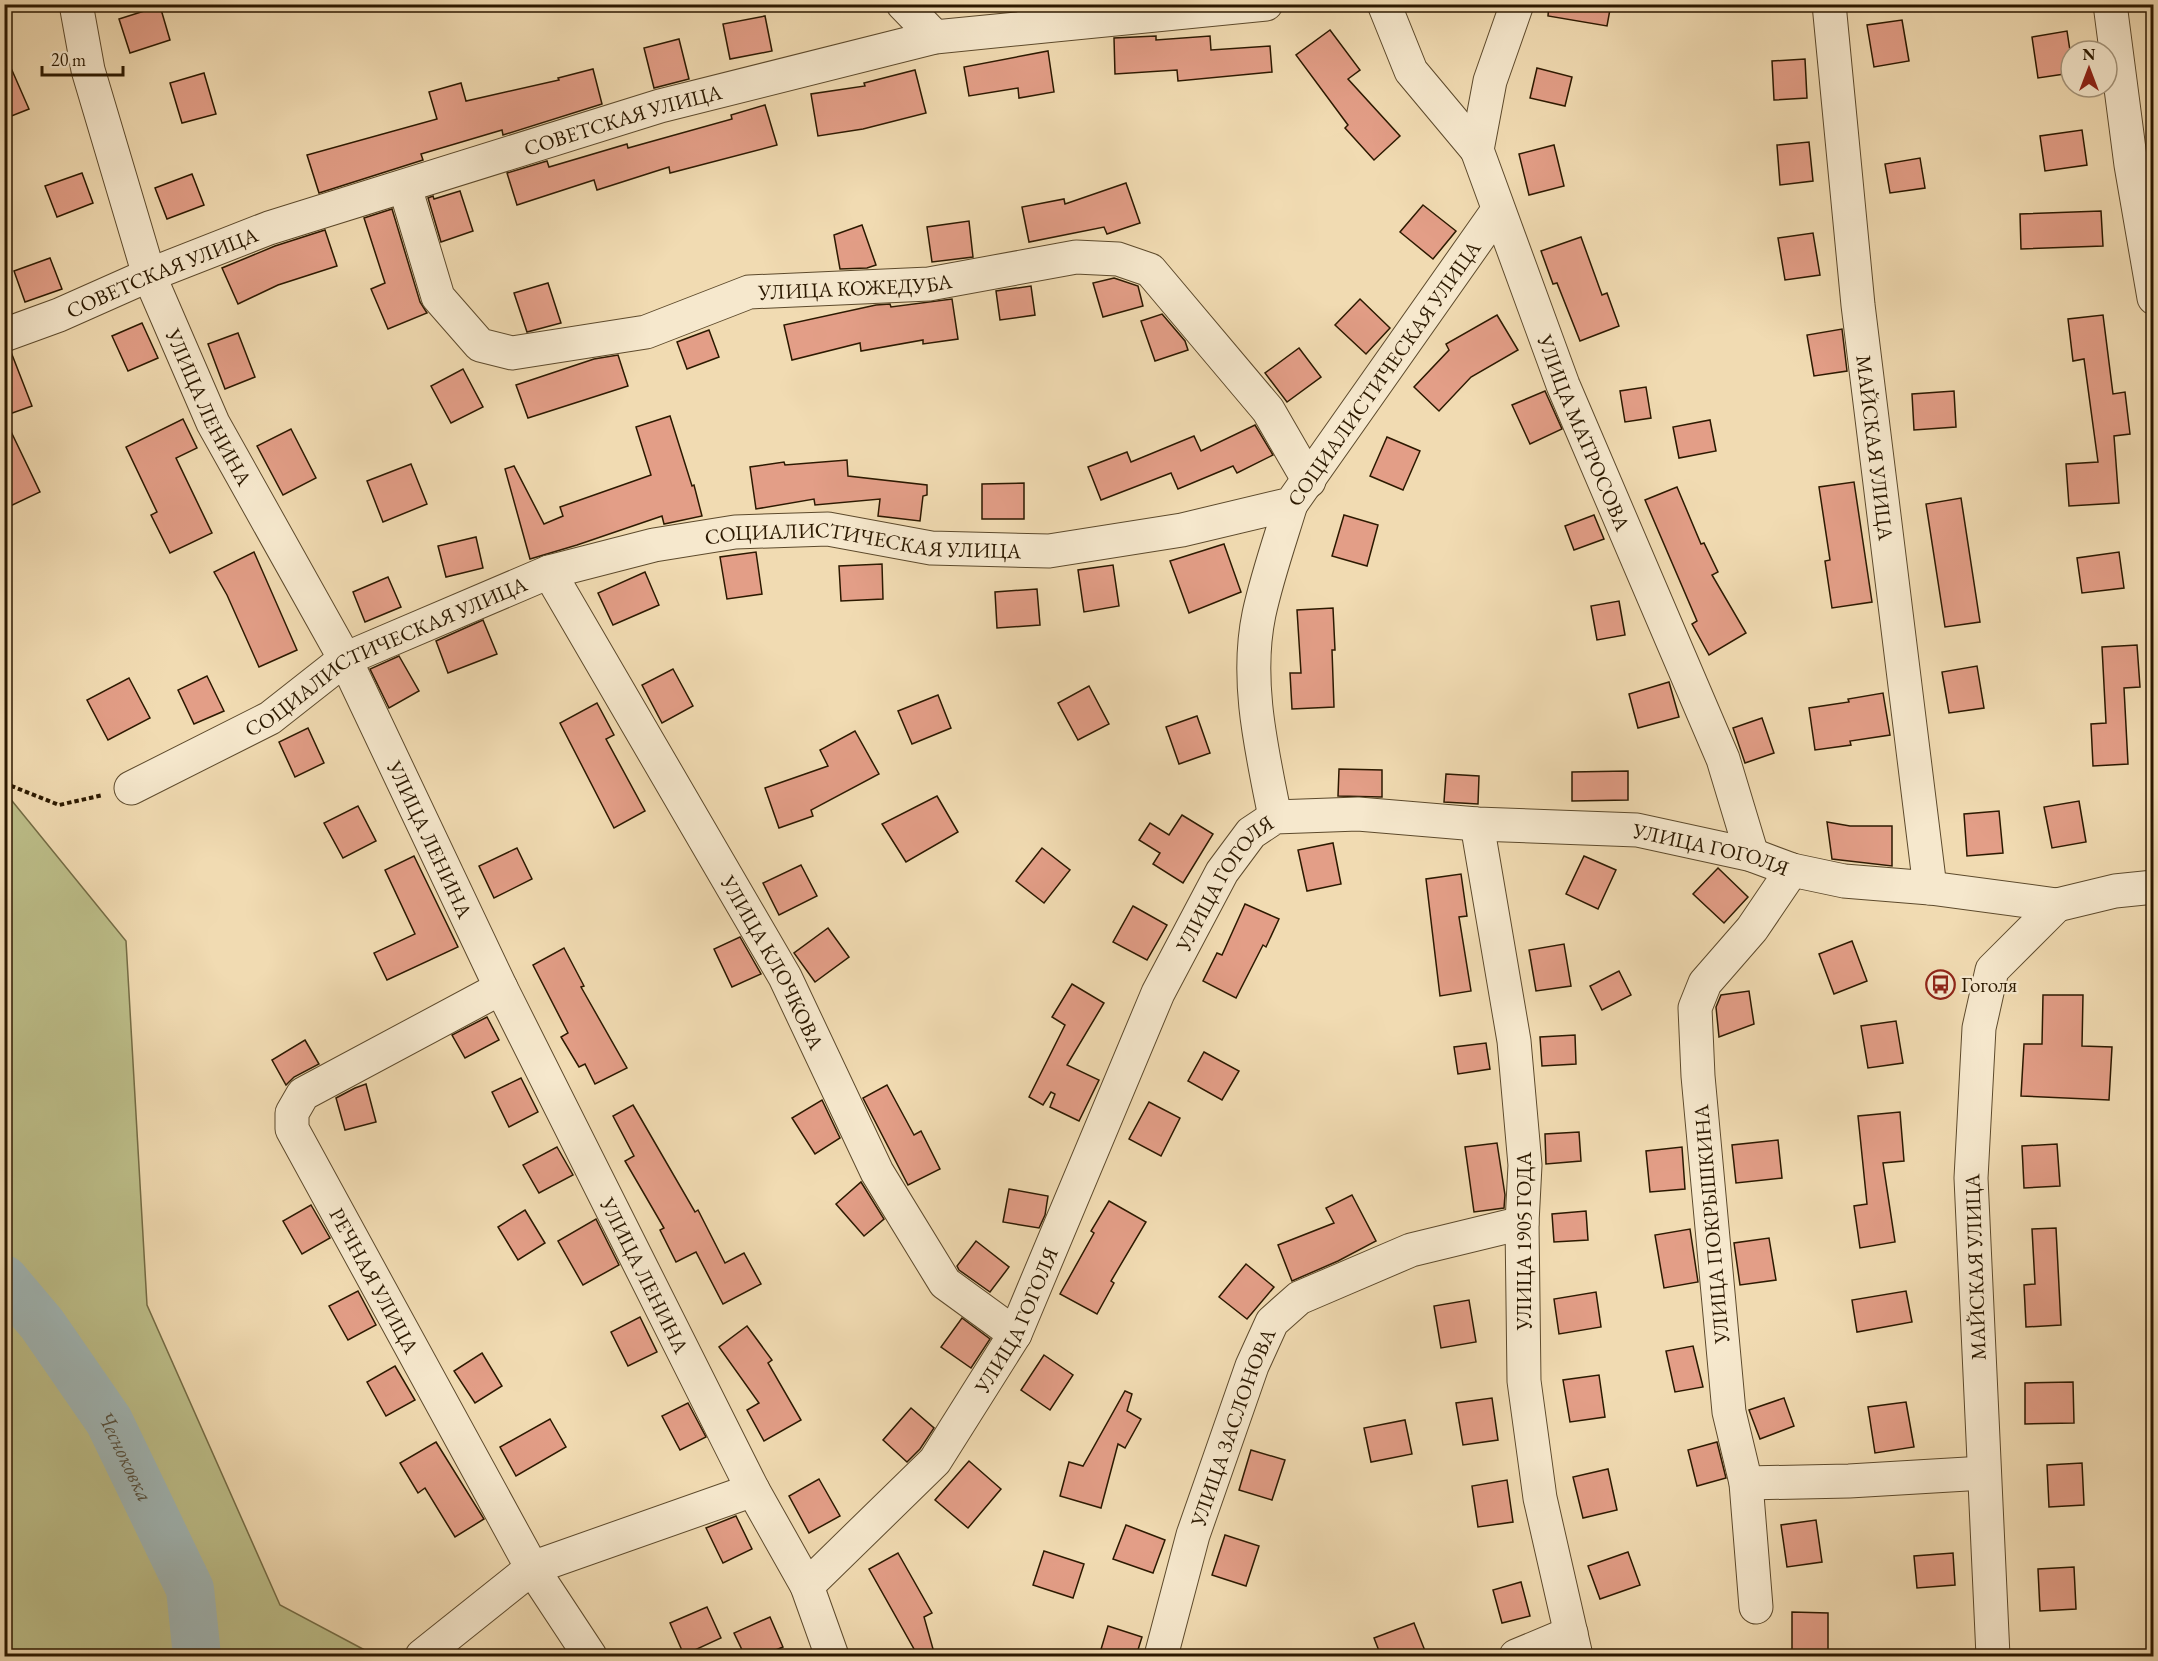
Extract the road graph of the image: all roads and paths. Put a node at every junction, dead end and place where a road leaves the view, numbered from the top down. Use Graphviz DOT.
graph roads {
  1 [pos="76,4"];
  2 [pos="903,4"];
  3 [pos="1266,4"];
  4 [pos="1384,4"];
  5 [pos="1517,4"];
  6 [pos="1829,4"];
  7 [pos="2110,4"];
  8 [pos="935,37"];
  9 [pos="1477,150"];
  10 [pos="405,187"];
  11 [pos="1498,210"];
  12 [pos="149,275"];
  13 [pos="2154,298"];
  14 [pos="4,335"];
  15 [pos="1300,492"];
  16 [pos="549,572"];
  17 [pos="345,659"];
  18 [pos="4,783"];
  19 [pos="131,788"];
  20 [pos="1275,817"];
  21 [pos="1477,824"];
  22 [pos="1752,855"];
  23 [pos="1792,870"];
  24 [pos="2154,887"];
  25 [pos="1930,888"];
  26 [pos="2057,905"];
  27 [pos="501,988"];
  28 [pos="1522,1224"];
  29 [pos="1015,1334"];
  30 [pos="1984,1473"];
  31 [pos="1746,1484"];
  32 [pos="753,1490"];
  33 [pos="532,1568"];
  34 [pos="807,1586"];
  35 [pos="1756,1607"];
  36 [pos="1574,1645"];
  37 [pos="422,1656"];
  38 [pos="590,1656"];
  39 [pos="832,1656"];
  40 [pos="1161,1656"];
  41 [pos="1516,1656"];
  42 [pos="1993,1656"];
  1 -- 12 [label="street, УЛИЦА ЛЕНИНА"];
  2 -- 8 [label="street"];
  3 -- 8 [label="street, СОВЕТСКАЯ УЛИЦА"];
  4 -- 9 [label="street"];
  5 -- 9 [label="street, УЛИЦА МАТРОСОВА"];
  6 -- 25 [label="street, МАЙСКАЯ УЛИЦА"];
  7 -- 13 [label="street"];
  8 -- 10 [label="street, СОВЕТСКАЯ УЛИЦА"];
  9 -- 11 [label="street, УЛИЦА МАТРОСОВА"];
  10 -- 12 [label="street, СОВЕТСКАЯ УЛИЦА"];
  10 -- 15 [label="street, УЛИЦА КОЖЕДУБА"];
  11 -- 15 [label="street, СОЦИАЛИСТИЧЕСКАЯ УЛИЦА"];
  11 -- 22 [label="street, УЛИЦА МАТРОСОВА"];
  12 -- 14 [label="street, СОВЕТСКАЯ УЛИЦА"];
  12 -- 17 [label="street, УЛИЦА ЛЕНИНА"];
  15 -- 16 [label="street, СОЦИАЛИСТИЧЕСКАЯ УЛИЦА"];
  15 -- 20 [label="street"];
  16 -- 17 [label="street, СОЦИАЛИСТИЧЕСКАЯ УЛИЦА"];
  16 -- 29 [label="street, УЛИЦА КЛОЧКОВА"];
  17 -- 19 [label="street, СОЦИАЛИСТИЧЕСКАЯ УЛИЦА"];
  17 -- 27 [label="street, УЛИЦА ЛЕНИНА"];
  18 -- 19 [label="path"];
  20 -- 21 [label="street, УЛИЦА ГОГОЛЯ"];
  20 -- 29 [label="street, УЛИЦА ГОГОЛЯ"];
  21 -- 22 [label="street, УЛИЦА ГОГОЛЯ"];
  21 -- 28 [label="street, УЛИЦА 1905 ГОДА"];
  22 -- 23 [label="street, УЛИЦА ГОГОЛЯ"];
  23 -- 25 [label="street, УЛИЦА ГОГОЛЯ"];
  23 -- 31 [label="street, УЛИЦА ПОКРЫШКИНА"];
  24 -- 26 [label="street, УЛИЦА ГОГОЛЯ"];
  25 -- 26 [label="street, УЛИЦА ГОГОЛЯ"];
  26 -- 30 [label="street, МАЙСКАЯ УЛИЦА"];
  27 -- 32 [label="street, УЛИЦА ЛЕНИНА"];
  27 -- 33 [label="street, РЕЧНАЯ УЛИЦА"];
  28 -- 36 [label="street, УЛИЦА 1905 ГОДА"];
  28 -- 40 [label="street, УЛИЦА ЗАСЛОНОВА"];
  29 -- 34 [label="street, УЛИЦА ГОГОЛЯ"];
  30 -- 31 [label="street"];
  30 -- 42 [label="street, МАЙСКАЯ УЛИЦА"];
  31 -- 35 [label="street, УЛИЦА ПОКРЫШКИНА"];
  32 -- 33 [label="street"];
  32 -- 34 [label="street, УЛИЦА ЛЕНИНА"];
  33 -- 37 [label="street"];
  33 -- 38 [label="street, РЕЧНАЯ УЛИЦА"];
  34 -- 39 [label="street, УЛИЦА ЛЕНИНА"];
  36 -- 41 [label="street"];
}
